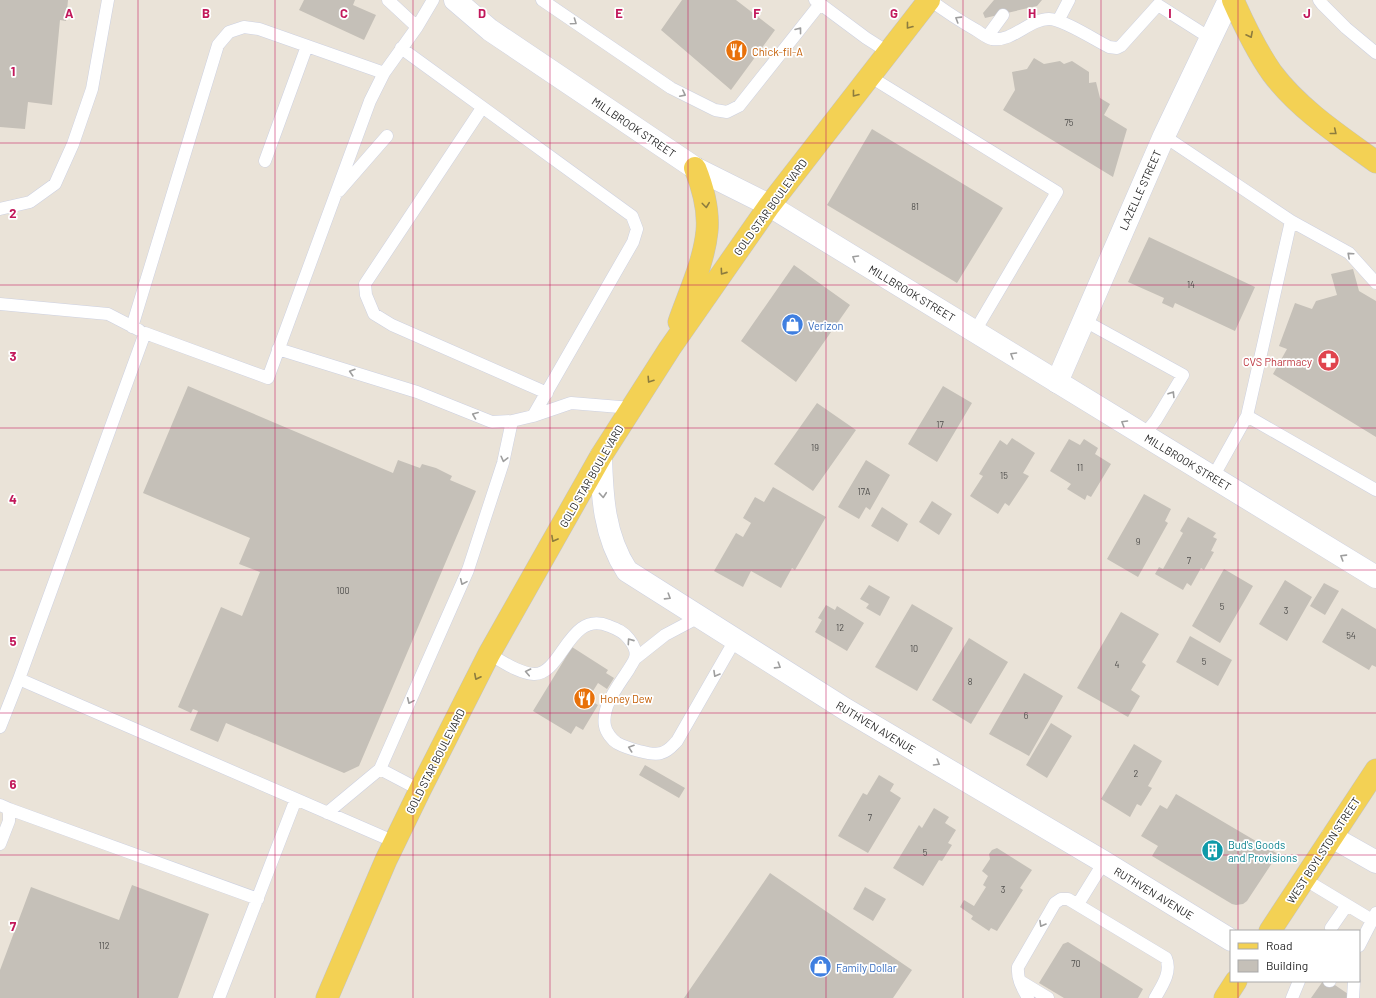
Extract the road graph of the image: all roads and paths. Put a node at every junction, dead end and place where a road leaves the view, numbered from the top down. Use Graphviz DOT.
graph roads {
  1 [pos="108,0"];
  2 [pos="388,0"];
  3 [pos="433,0"];
  4 [pos="455,0"];
  5 [pos="542,0"];
  6 [pos="930,0"];
  7 [pos="1069,0"];
  8 [pos="1229,0"];
  9 [pos="1233,0"];
  10 [pos="1320,0"];
  11 [pos="818,2"];
  12 [pos="1163,2"];
  13 [pos="1003,15"];
  14 [pos="1058,21"];
  15 [pos="417,27"];
  16 [pos="987,37"];
  17 [pos="1210,38"];
  18 [pos="307,46"];
  19 [pos="401,48"];
  20 [pos="888,52"];
  21 [pos="1376,53"];
  22 [pos="384,73"];
  23 [pos="869,76"];
  24 [pos="482,108"];
  25 [pos="387,136"];
  26 [pos="1164,136"];
  27 [pos="266,161"];
  28 [pos="1376,162"];
  29 [pos="695,168"];
  30 [pos="334,197"];
  31 [pos="769,206"];
  32 [pos="0,209"];
  33 [pos="1291,221"];
  34 [pos="1376,284"];
  35 [pos="0,304"];
  36 [pos="1083,320"];
  37 [pos="132,327"];
  38 [pos="975,332"];
  39 [pos="145,333"];
  40 [pos="670,348"];
  41 [pos="278,349"];
  42 [pos="1057,382"];
  43 [pos="547,393"];
  44 [pos="632,408"];
  45 [pos="533,416"];
  46 [pos="1247,416"];
  47 [pos="512,421"];
  48 [pos="1144,435"];
  49 [pos="601,456"];
  50 [pos="1213,477"];
  51 [pos="1376,490"];
  52 [pos="1376,577"];
  53 [pos="699,617"];
  54 [pos="735,640"];
  55 [pos="489,654"];
  56 [pos="636,658"];
  57 [pos="19,679"];
  58 [pos="0,727"];
  59 [pos="380,769"];
  60 [pos="1373,780"];
  61 [pos="420,790"];
  62 [pos="296,799"];
  63 [pos="4,807"];
  64 [pos="327,813"];
  65 [pos="1332,837"];
  66 [pos="395,842"];
  67 [pos="0,844"];
  68 [pos="1104,862"];
  69 [pos="1376,862"];
  70 [pos="1304,879"];
  71 [pos="258,899"];
  72 [pos="1073,901"];
  73 [pos="1347,905"];
  74 [pos="1374,916"];
  75 [pos="1331,928"];
  76 [pos="1271,930"];
  77 [pos="1230,939"];
  78 [pos="1360,944"];
  79 [pos="1019,981"];
  80 [pos="1235,982"];
  81 [pos="1299,982"];
  82 [pos="1354,982"];
  83 [pos="219,998"];
  84 [pos="327,998"];
  85 [pos="1028,998"];
  86 [pos="1048,998"];
  87 [pos="1155,998"];
  88 [pos="1225,998"];
  89 [pos="1292,998"];
  90 [pos="1353,998"];
  1 -- 32 [label="lane"];
  2 -- 15 [label="lane"];
  3 -- 15 [label="lane"];
  4 -- 29 [label="main road, MILLBROOK STREET"];
  5 -- 11 [label="lane, one-way"];
  16 -- 6 [label="lane, one-way"];
  6 -- 20 [label="main road, GOLD STAR BOULEVARD, one-way"];
  7 -- 14 [label="lane"];
  8 -- 17 [label="main road, LAZELLE STREET"];
  9 -- 28 [label="main road, one-way"];
  10 -- 21 [label="lane"];
  11 -- 20 [label="lane"];
  12 -- 14 [label="lane"];
  12 -- 17 [label="lane"];
  13 -- 16 [label="lane"];
  14 -- 16 [label="lane"];
  15 -- 19 [label="lane"];
  17 -- 26 [label="main road, LAZELLE STREET"];
  18 -- 22 [label="lane"];
  18 -- 27 [label="lane"];
  18 -- 37 [label="lane"];
  19 -- 22 [label="lane"];
  19 -- 24 [label="lane"];
  20 -- 23 [label="main road, GOLD STAR BOULEVARD"];
  22 -- 30 [label="lane"];
  23 -- 31 [label="main road, GOLD STAR BOULEVARD, one-way"];
  23 -- 38 [label="lane"];
  24 -- 43 [label="lane"];
  24 -- 43 [label="lane"];
  25 -- 30 [label="lane"];
  26 -- 33 [label="lane"];
  26 -- 36 [label="main road, LAZELLE STREET"];
  29 -- 31 [label="main road, MILLBROOK STREET"];
  29 -- 40 [label="main road, one-way"];
  30 -- 41 [label="lane"];
  38 -- 31 [label="main road, MILLBROOK STREET, one-way"];
  31 -- 40 [label="main road, GOLD STAR BOULEVARD, one-way"];
  34 -- 33 [label="lane, one-way"];
  33 -- 46 [label="lane"];
  35 -- 37 [label="lane"];
  36 -- 42 [label="main road, LAZELLE STREET"];
  48 -- 36 [label="lane, one-way"];
  37 -- 39 [label="lane"];
  42 -- 38 [label="main road, MILLBROOK STREET, one-way"];
  39 -- 41 [label="lane"];
  39 -- 57 [label="lane"];
  40 -- 44 [label="main road, GOLD STAR BOULEVARD, one-way"];
  47 -- 41 [label="lane, one-way"];
  48 -- 42 [label="main road, MILLBROOK STREET, one-way"];
  43 -- 45 [label="lane"];
  44 -- 45 [label="lane"];
  44 -- 49 [label="main road, GOLD STAR BOULEVARD"];
  45 -- 47 [label="lane"];
  46 -- 50 [label="lane"];
  46 -- 51 [label="lane"];
  47 -- 59 [label="lane, one-way"];
  48 -- 50 [label="main road, MILLBROOK STREET"];
  49 -- 53 [label="main road, RUTHVEN AVENUE, one-way"];
  49 -- 55 [label="main road, GOLD STAR BOULEVARD, one-way"];
  52 -- 50 [label="main road, MILLBROOK STREET, one-way"];
  53 -- 54 [label="main road, RUTHVEN AVENUE"];
  53 -- 56 [label="lane"];
  54 -- 56 [label="lane, one-way"];
  54 -- 68 [label="main road, RUTHVEN AVENUE, one-way"];
  56 -- 55 [label="lane, one-way"];
  55 -- 61 [label="main road, GOLD STAR BOULEVARD, one-way"];
  57 -- 58 [label="lane"];
  57 -- 62 [label="lane"];
  59 -- 61 [label="lane"];
  59 -- 64 [label="lane"];
  60 -- 65 [label="main road, WEST BOYLSTON STREET"];
  61 -- 66 [label="main road, GOLD STAR BOULEVARD"];
  62 -- 64 [label="lane"];
  62 -- 71 [label="lane"];
  63 -- 67 [label="lane"];
  63 -- 71 [label="lane"];
  64 -- 66 [label="lane"];
  65 -- 69 [label="main road"];
  65 -- 70 [label="main road, WEST BOYLSTON STREET"];
  66 -- 84 [label="main road, GOLD STAR BOULEVARD"];
  68 -- 72 [label="lane"];
  68 -- 77 [label="main road, RUTHVEN AVENUE"];
  70 -- 73 [label="lane"];
  70 -- 76 [label="main road, WEST BOYLSTON STREET"];
  71 -- 83 [label="lane"];
  72 -- 79 [label="lane, one-way"];
  72 -- 87 [label="lane"];
  73 -- 74 [label="lane"];
  73 -- 75 [label="lane"];
  74 -- 78 [label="lane"];
  79 -- 85 [label="lane"];
  79 -- 86 [label="lane"];
  80 -- 88 [label="main road"];
  81 -- 89 [label="lane"];
  82 -- 90 [label="lane"];
}
